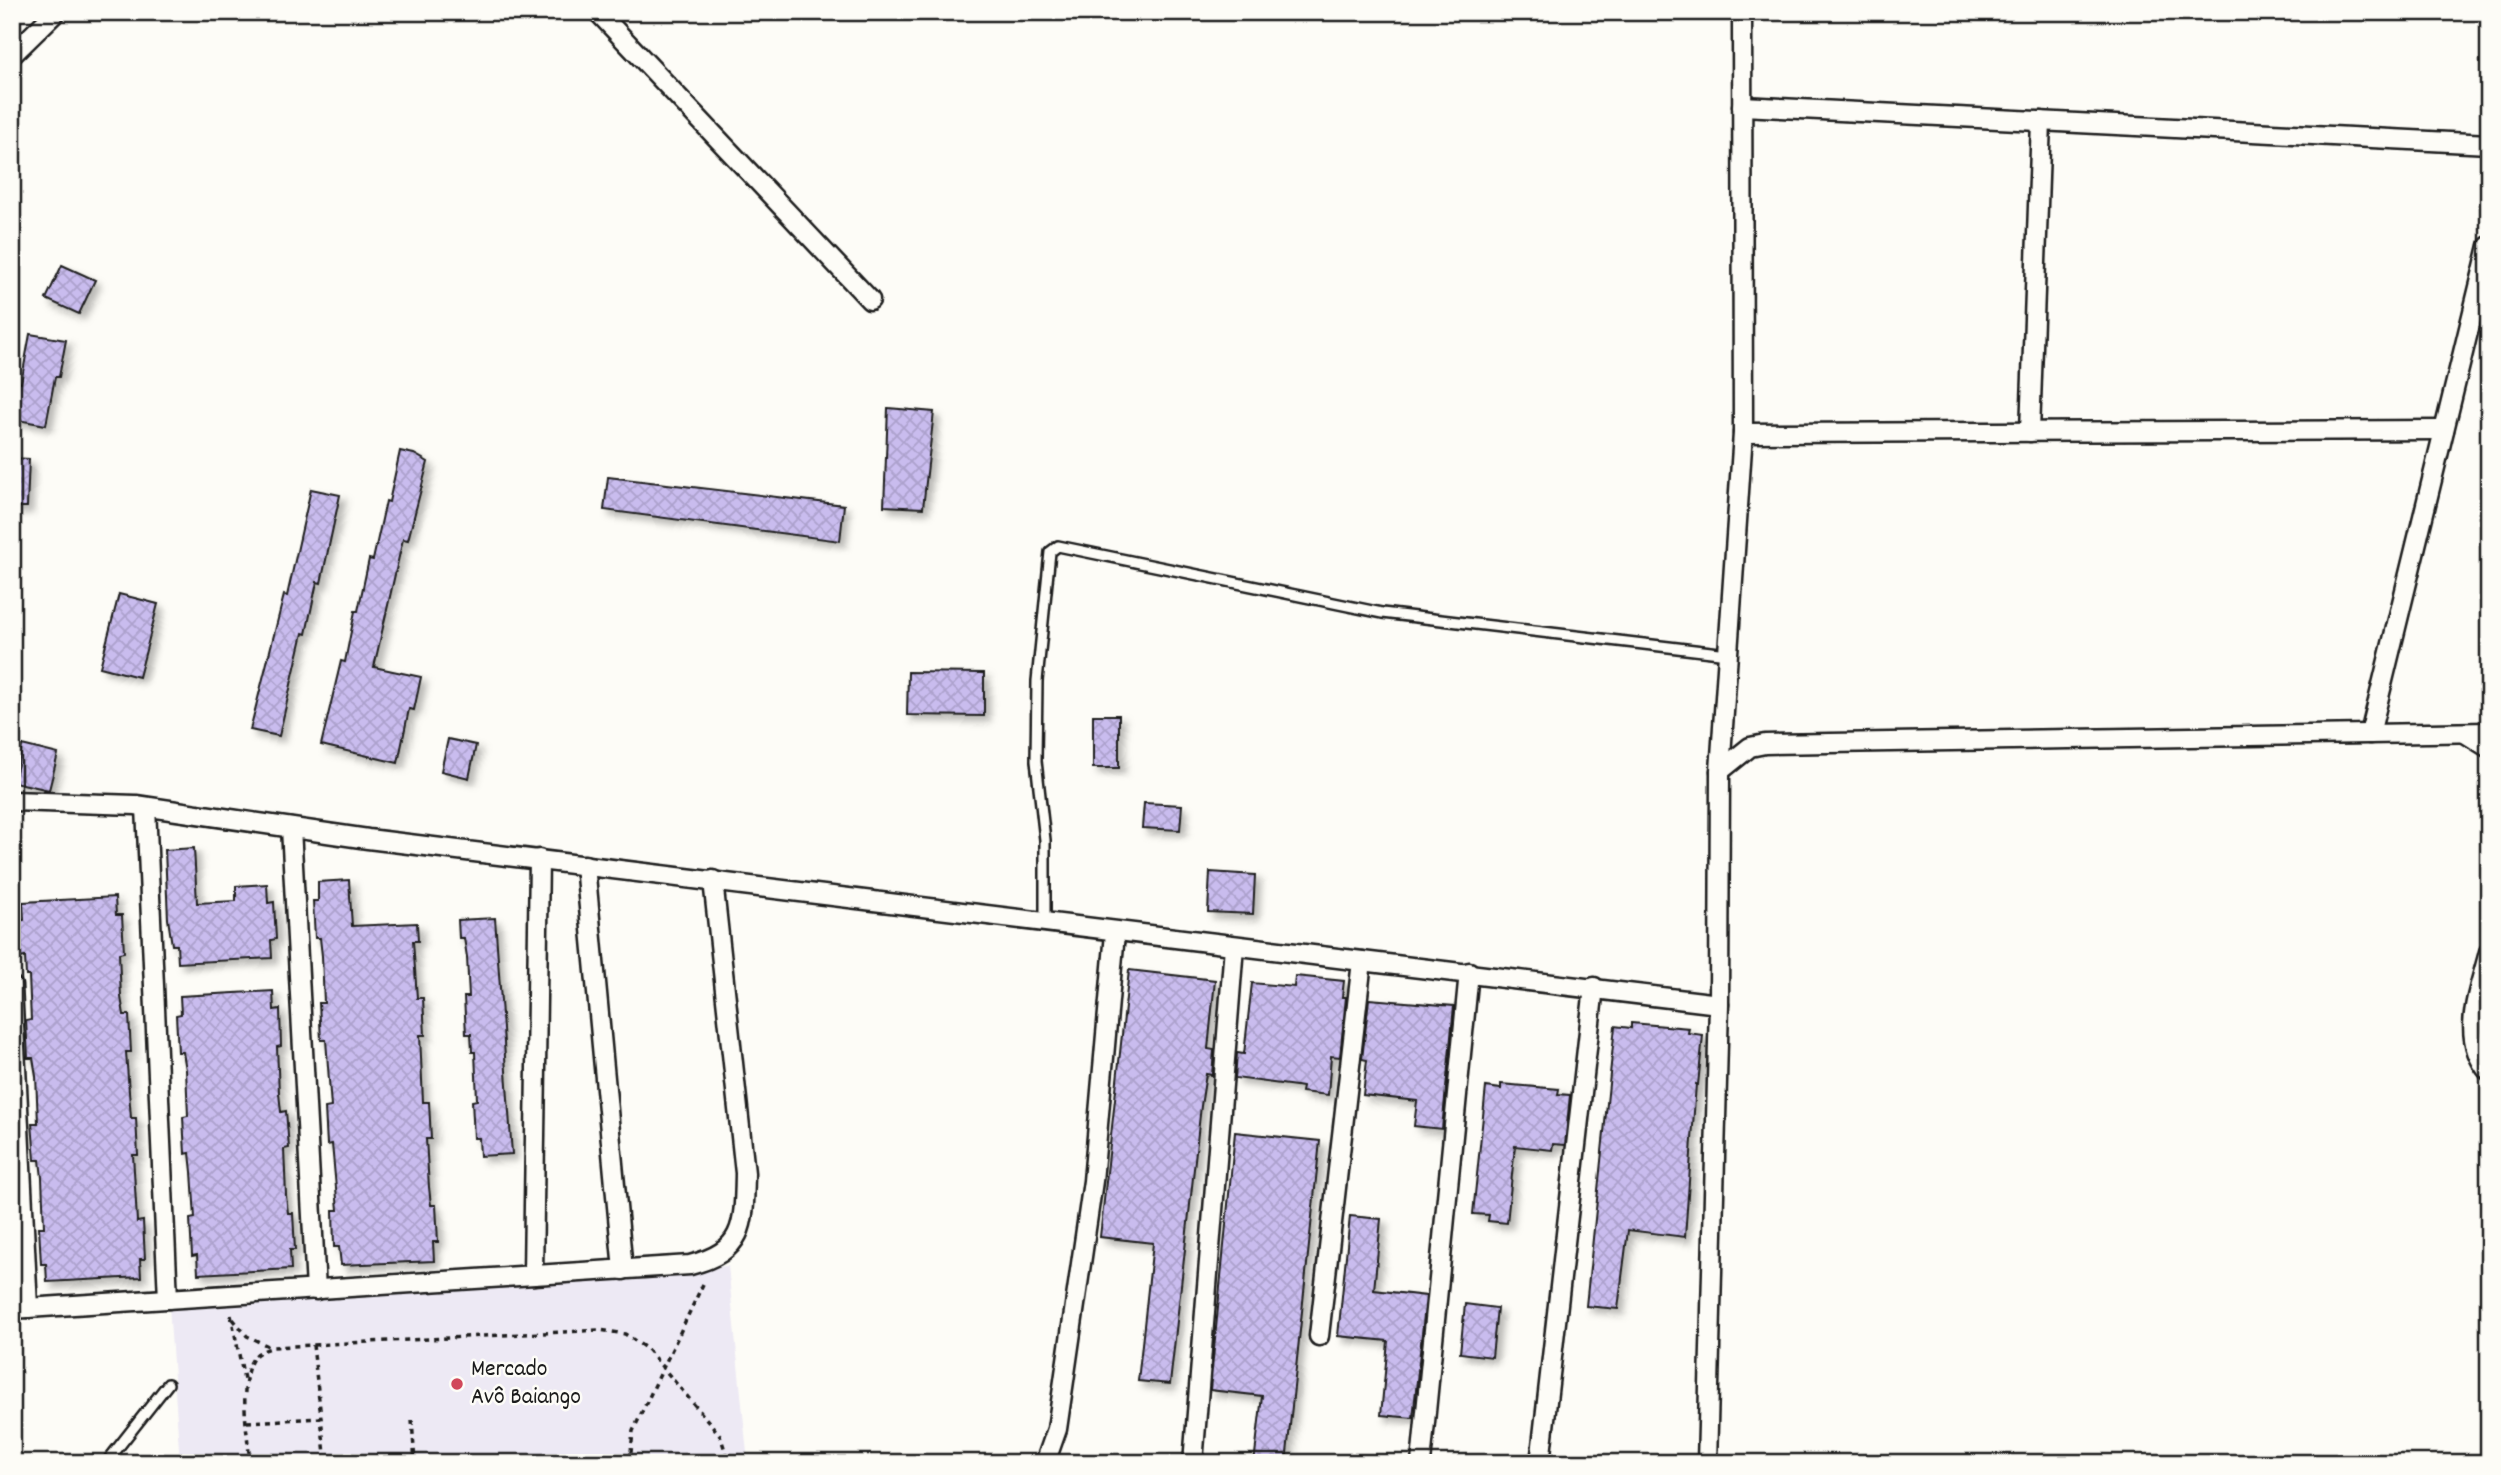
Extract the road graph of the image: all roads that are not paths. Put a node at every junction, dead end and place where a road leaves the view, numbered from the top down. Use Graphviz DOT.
graph roads {
  1 [pos="56,12"];
  2 [pos="598,12"];
  3 [pos="1742,12"];
  4 [pos="12,55"];
  5 [pos="1742,106"];
  6 [pos="2041,121"];
  7 [pos="2489,144"];
  8 [pos="2489,246"];
  9 [pos="870,300"];
  10 [pos="2444,430"];
  11 [pos="2030,432"];
  12 [pos="1743,433"];
  13 [pos="1728,654"];
  14 [pos="2489,732"];
  15 [pos="2465,733"];
  16 [pos="2370,734"];
  17 [pos="2489,748"];
  18 [pos="1720,771"];
  19 [pos="12,801"];
  20 [pos="146,807"];
  21 [pos="290,828"];
  22 [pos="539,859"];
  23 [pos="585,865"];
  24 [pos="713,880"];
  25 [pos="1045,921"];
  26 [pos="1115,933"];
  27 [pos="1234,946"];
  28 [pos="2489,952"];
  29 [pos="1362,961"];
  30 [pos="1469,972"];
  31 [pos="12,986"];
  32 [pos="1594,987"];
  33 [pos="1719,1004"];
  34 [pos="2489,1072"];
  35 [pos="623,1270"];
  36 [pos="533,1275"];
  37 [pos="316,1290"];
  38 [pos="168,1299"];
  39 [pos="20,1308"];
  40 [pos="1319,1336"];
  41 [pos="168,1384"];
  42 [pos="106,1463"];
  43 [pos="1045,1463"];
  44 [pos="1193,1463"];
  45 [pos="1421,1463"];
  46 [pos="1539,1463"];
  47 [pos="1707,1463"];
  1 -- 4 [label="street"];
  2 -- 9 [label="street"];
  3 -- 5 [label="street"];
  5 -- 6 [label="street"];
  5 -- 12 [label="street"];
  6 -- 7 [label="street"];
  6 -- 11 [label="street"];
  8 -- 10 [label="street"];
  10 -- 11 [label="street"];
  10 -- 16 [label="street"];
  11 -- 12 [label="street"];
  12 -- 13 [label="street"];
  13 -- 18 [label="street"];
  13 -- 25 [label="lane"];
  14 -- 15 [label="street"];
  15 -- 16 [label="street"];
  15 -- 17 [label="street"];
  16 -- 18 [label="street"];
  18 -- 33 [label="street"];
  19 -- 20 [label="street"];
  20 -- 21 [label="street"];
  20 -- 38 [label="street"];
  21 -- 22 [label="street"];
  21 -- 37 [label="street"];
  22 -- 23 [label="street"];
  22 -- 36 [label="street"];
  23 -- 24 [label="street"];
  23 -- 35 [label="street"];
  24 -- 25 [label="street"];
  24 -- 35 [label="street"];
  25 -- 26 [label="street"];
  26 -- 27 [label="street"];
  26 -- 43 [label="street"];
  27 -- 29 [label="street"];
  27 -- 44 [label="street"];
  28 -- 34 [label="street"];
  29 -- 30 [label="street"];
  29 -- 40 [label="street"];
  30 -- 32 [label="street"];
  30 -- 45 [label="street"];
  31 -- 39 [label="street"];
  32 -- 33 [label="street"];
  32 -- 46 [label="street"];
  33 -- 47 [label="street"];
  35 -- 36 [label="street"];
  36 -- 37 [label="street"];
  37 -- 38 [label="street"];
  38 -- 39 [label="street"];
  41 -- 42 [label="lane"];
}
